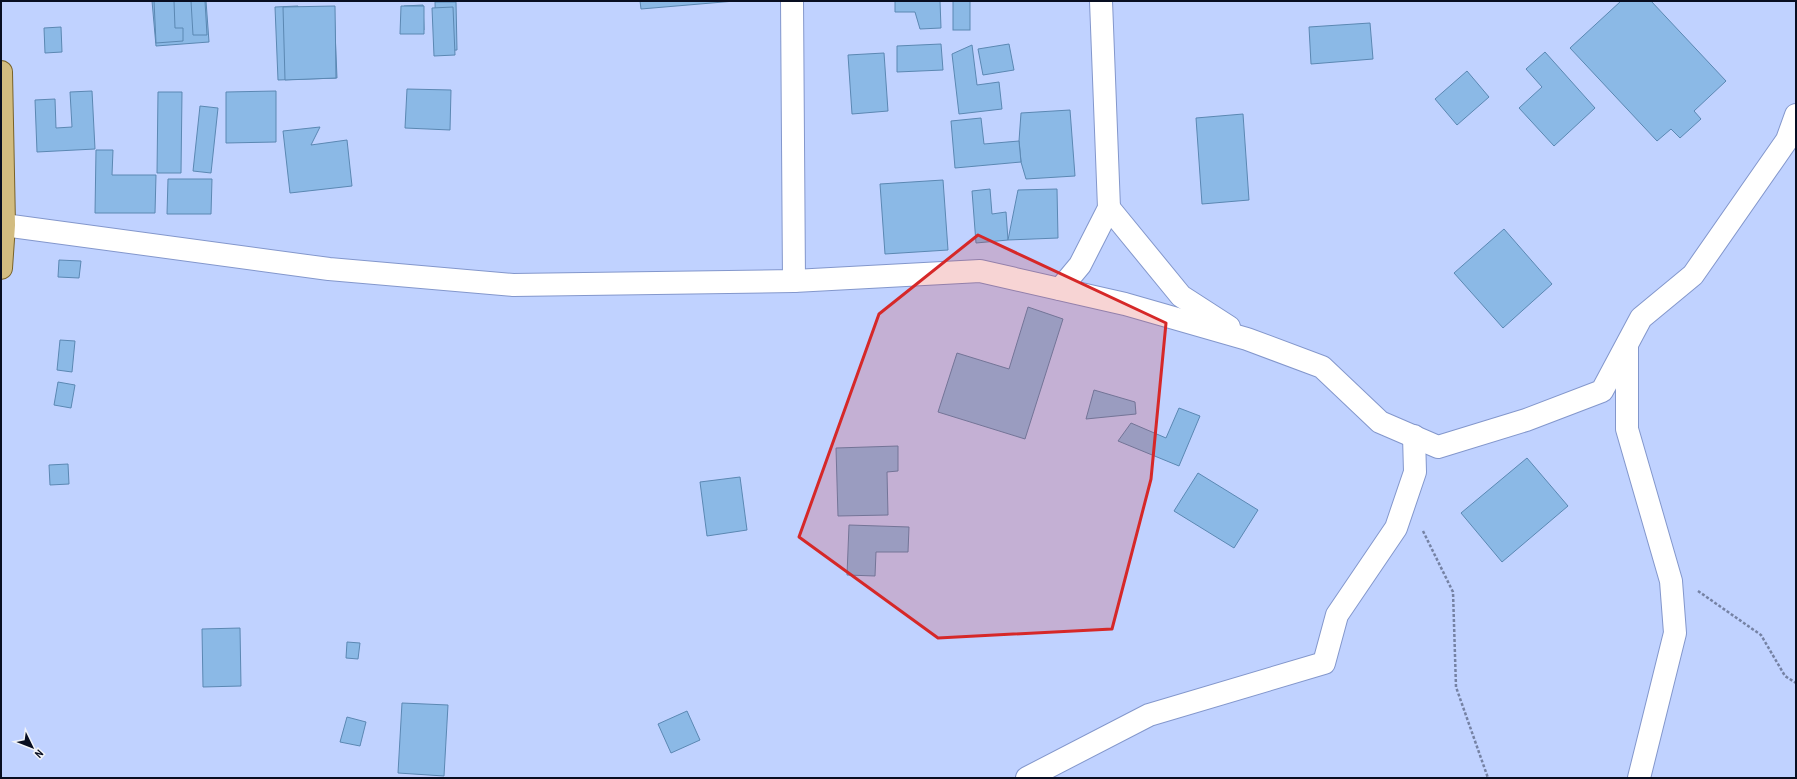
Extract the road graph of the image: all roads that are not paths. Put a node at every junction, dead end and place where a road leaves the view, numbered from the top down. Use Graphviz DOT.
graph roads {
  1 [pos="792,1"];
  2 [pos="1101,1"];
  3 [pos="1,72"];
  4 [pos="1796,115"];
  5 [pos="1109,208"];
  6 [pos="4,225"];
  7 [pos="1,268"];
  8 [pos="794,281"];
  9 [pos="1060,289"];
  10 [pos="1246,339"];
  11 [pos="1626,346"];
  12 [pos="1414,436"];
  13 [pos="1027,778"];
  14 [pos="1639,778"];
  1 -- 8 [label="street"];
  2 -- 5 [label="street"];
  3 -- 6 [label="main road"];
  4 -- 11 [label="street"];
  5 -- 9 [label="street"];
  5 -- 10 [label="street"];
  6 -- 7 [label="main road"];
  6 -- 8 [label="street"];
  8 -- 9 [label="street"];
  9 -- 10 [label="street"];
  10 -- 12 [label="street"];
  11 -- 12 [label="street"];
  11 -- 14 [label="street"];
  12 -- 13 [label="street"];
}
